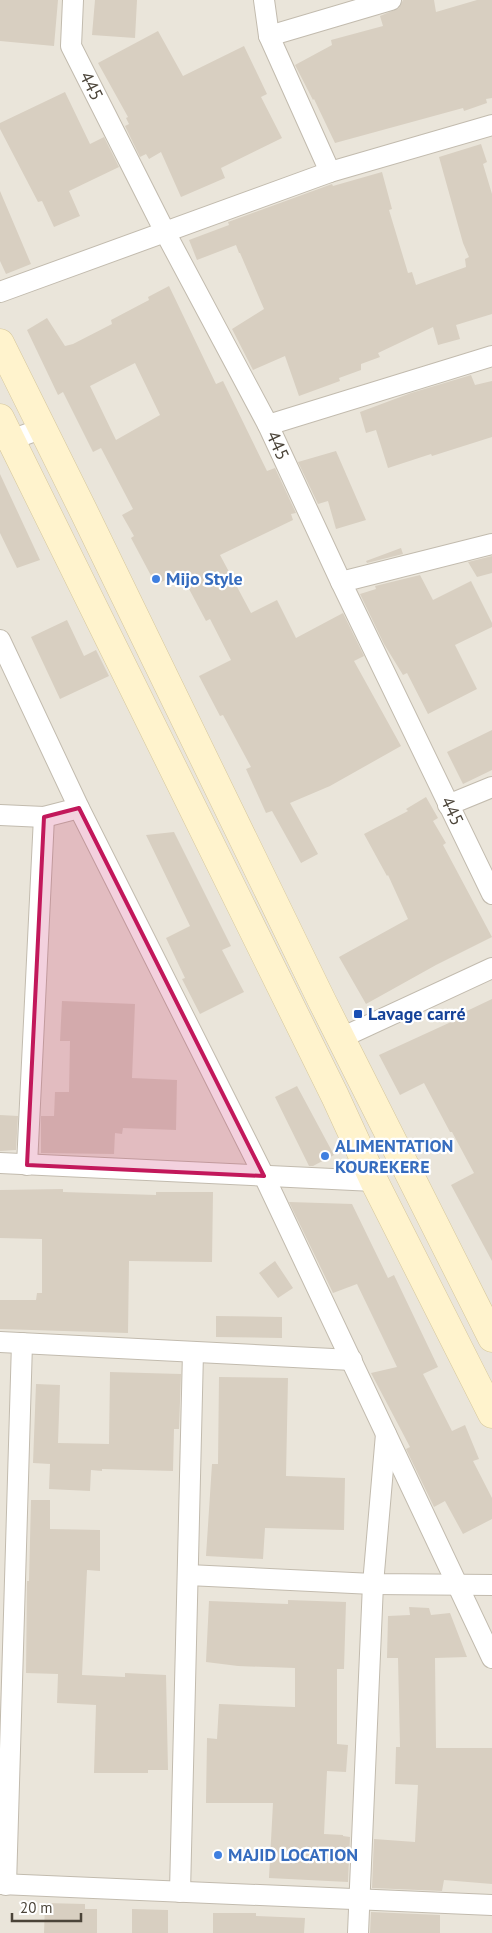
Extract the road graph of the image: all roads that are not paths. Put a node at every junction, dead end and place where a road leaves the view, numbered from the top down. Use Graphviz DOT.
graph roads {
  1 [pos="73,0"];
  2 [pos="264,0"];
  3 [pos="391,0"];
  4 [pos="269,36"];
  5 [pos="492,125"];
  6 [pos="330,172"];
  7 [pos="165,232"];
  8 [pos="0,292"];
  9 [pos="0,343"];
  10 [pos="492,356"];
  11 [pos="268,425"];
  12 [pos="43,428"];
  13 [pos="4,433"];
  14 [pos="492,544"];
  15 [pos="341,582"];
  16 [pos="0,640"];
  17 [pos="492,787"];
  18 [pos="448,806"];
  19 [pos="79,808"];
  20 [pos="0,815"];
  21 [pos="44,816"];
  22 [pos="492,894"];
  23 [pos="492,968"];
  24 [pos="341,1038"];
  25 [pos="0,1163"];
  26 [pos="27,1165"];
  27 [pos="264,1176"];
  28 [pos="374,1182"];
  29 [pos="492,1338"];
  30 [pos="0,1342"];
  31 [pos="22,1343"];
  32 [pos="193,1352"];
  33 [pos="352,1360"];
  34 [pos="492,1414"];
  35 [pos="386,1432"];
  36 [pos="188,1575"];
  37 [pos="373,1584"];
  38 [pos="458,1584"];
  39 [pos="492,1585"];
  40 [pos="492,1658"];
  41 [pos="3,1885"];
  42 [pos="180,1892"];
  43 [pos="360,1899"];
  44 [pos="492,1905"];
  45 [pos="358,1933"];
  1 -- 7 [label="street, 445"];
  2 -- 4 [label="street"];
  3 -- 4 [label="street"];
  4 -- 6 [label="street"];
  5 -- 6 [label="street"];
  6 -- 7 [label="street"];
  7 -- 8 [label="street"];
  7 -- 11 [label="street, 445"];
  9 -- 12 [label="main road"];
  10 -- 11 [label="street"];
  11 -- 15 [label="street, 445"];
  12 -- 13 [label="street"];
  12 -- 24 [label="main road"];
  13 -- 28 [label="main road"];
  14 -- 15 [label="street"];
  15 -- 18 [label="street, 445"];
  16 -- 19 [label="street"];
  17 -- 18 [label="street"];
  18 -- 22 [label="street, 445"];
  19 -- 21 [label="street"];
  19 -- 27 [label="street"];
  20 -- 21 [label="street"];
  21 -- 26 [label="street"];
  23 -- 24 [label="street"];
  24 -- 29 [label="main road"];
  25 -- 26 [label="street"];
  26 -- 27 [label="street"];
  27 -- 28 [label="street"];
  27 -- 33 [label="street"];
  28 -- 34 [label="main road"];
  30 -- 31 [label="street"];
  31 -- 32 [label="street"];
  31 -- 41 [label="street"];
  32 -- 33 [label="street"];
  32 -- 36 [label="street"];
  33 -- 35 [label="street"];
  35 -- 37 [label="street"];
  35 -- 38 [label="street"];
  36 -- 37 [label="street"];
  36 -- 42 [label="street"];
  37 -- 38 [label="street"];
  37 -- 43 [label="street"];
  38 -- 39 [label="street"];
  38 -- 40 [label="street"];
  41 -- 42 [label="street"];
  42 -- 43 [label="street"];
  43 -- 44 [label="street"];
  43 -- 45 [label="street"];
}
